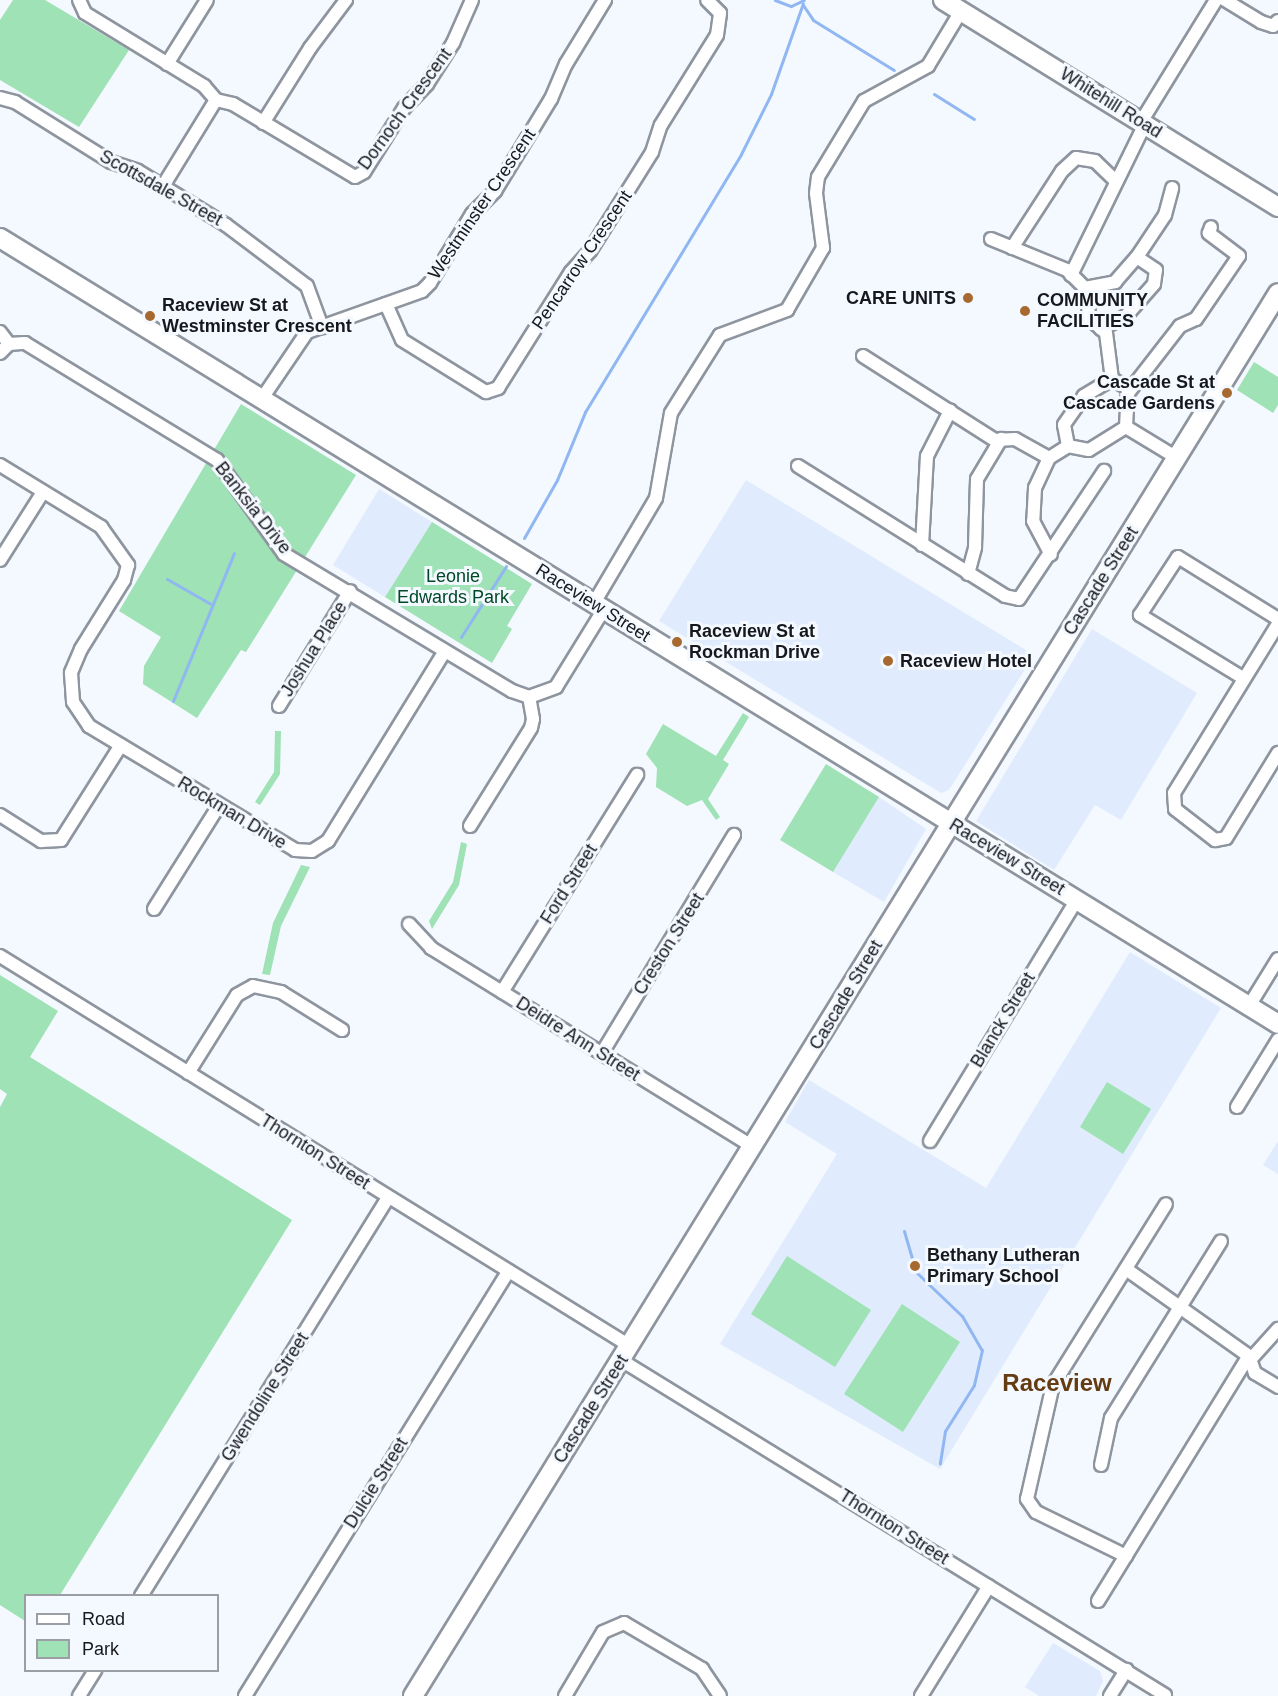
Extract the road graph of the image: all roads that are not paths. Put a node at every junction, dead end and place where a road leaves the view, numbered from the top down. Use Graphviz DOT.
graph roads {
  1 [pos="79,0"];
  2 [pos="207,0"];
  3 [pos="346,0"];
  4 [pos="472,0"];
  5 [pos="605,0"];
  6 [pos="707,0"];
  7 [pos="944,0"];
  8 [pos="1216,0"];
  9 [pos="1225,0"];
  10 [pos="961,11"];
  11 [pos="1278,21"];
  12 [pos="167,64"];
  13 [pos="0,98"];
  14 [pos="216,99"];
  15 [pos="263,123"];
  16 [pos="1143,123"];
  17 [pos="1115,180"];
  18 [pos="163,186"];
  19 [pos="1172,188"];
  20 [pos="1278,207"];
  21 [pos="1211,227"];
  22 [pos="0,238"];
  23 [pos="992,239"];
  24 [pos="1012,248"];
  25 [pos="1137,257"];
  26 [pos="1071,275"];
  27 [pos="1085,288"];
  28 [pos="1278,293"];
  29 [pos="386,304"];
  30 [pos="322,327"];
  31 [pos="1101,329"];
  32 [pos="0,332"];
  33 [pos="4,349"];
  34 [pos="862,356"];
  35 [pos="1112,379"];
  36 [pos="1128,393"];
  37 [pos="261,400"];
  38 [pos="950,411"];
  39 [pos="1126,427"];
  40 [pos="1001,440"];
  41 [pos="1068,446"];
  42 [pos="1049,458"];
  43 [pos="1177,458"];
  44 [pos="0,465"];
  45 [pos="798,466"];
  46 [pos="1104,471"];
  47 [pos="43,492"];
  48 [pos="922,545"];
  49 [pos="1051,555"];
  50 [pos="0,560"];
  51 [pos="968,574"];
  52 [pos="350,591"];
  53 [pos="599,606"];
  54 [pos="1278,619"];
  55 [pos="1278,624"];
  56 [pos="445,651"];
  57 [pos="1243,678"];
  58 [pos="529,697"];
  59 [pos="279,706"];
  60 [pos="121,745"];
  61 [pos="1278,753"];
  62 [pos="637,776"];
  63 [pos="218,807"];
  64 [pos="0,815"];
  65 [pos="951,823"];
  66 [pos="470,826"];
  67 [pos="734,835"];
  68 [pos="1077,899"];
  69 [pos="154,909"];
  70 [pos="409,924"];
  71 [pos="0,956"];
  72 [pos="1278,959"];
  73 [pos="502,992"];
  74 [pos="1249,1006"];
  75 [pos="1278,1024"];
  76 [pos="342,1030"];
  77 [pos="1278,1040"];
  78 [pos="602,1053"];
  79 [pos="188,1073"];
  80 [pos="1237,1107"];
  81 [pos="930,1141"];
  82 [pos="753,1147"];
  83 [pos="388,1198"];
  84 [pos="1166,1204"];
  85 [pos="1221,1241"];
  86 [pos="1126,1269"];
  87 [pos="508,1271"];
  88 [pos="1181,1305"];
  89 [pos="1278,1329"];
  90 [pos="626,1353"];
  91 [pos="1249,1358"];
  92 [pos="1278,1388"];
  93 [pos="1101,1465"];
  94 [pos="1126,1556"];
  95 [pos="989,1586"];
  96 [pos="142,1594"];
  97 [pos="1098,1601"];
  98 [pos="1126,1670"];
  99 [pos="94,1672"];
  100 [pos="1166,1695"];
  101 [pos="79,1696"];
  102 [pos="245,1696"];
  103 [pos="413,1696"];
  104 [pos="565,1696"];
  105 [pos="720,1696"];
  106 [pos="921,1696"];
  107 [pos="1110,1696"];
  1 -- 12 [label="street, Dornoch Crescent"];
  2 -- 12 [label="street"];
  3 -- 15 [label="street"];
  4 -- 15 [label="street, Dornoch Crescent"];
  5 -- 29 [label="street, Westminster Crescent"];
  6 -- 29 [label="street, Pencarrow Crescent"];
  7 -- 10 [label="street, Whitehill Road"];
  8 -- 16 [label="street"];
  9 -- 11 [label="street"];
  10 -- 16 [label="street, Whitehill Road"];
  10 -- 53 [label="street"];
  12 -- 14 [label="street, Dornoch Crescent"];
  13 -- 18 [label="street, Scottsdale Street"];
  14 -- 15 [label="street, Dornoch Crescent"];
  14 -- 18 [label="street"];
  16 -- 17 [label="street"];
  16 -- 20 [label="street, Whitehill Road"];
  17 -- 24 [label="street"];
  17 -- 26 [label="street"];
  18 -- 30 [label="street, Scottsdale Street"];
  19 -- 25 [label="street"];
  21 -- 36 [label="street"];
  22 -- 37 [label="street, Raceview Street"];
  23 -- 24 [label="street"];
  24 -- 26 [label="street"];
  25 -- 27 [label="street"];
  25 -- 31 [label="street"];
  26 -- 27 [label="street"];
  27 -- 31 [label="street"];
  28 -- 43 [label="street, Cascade Street"];
  29 -- 30 [label="street, Westminster Crescent"];
  30 -- 37 [label="street, Westminster Crescent"];
  31 -- 35 [label="street"];
  32 -- 33 [label="street"];
  33 -- 52 [label="street, Banksia Drive"];
  34 -- 38 [label="street"];
  35 -- 36 [label="street"];
  35 -- 41 [label="street"];
  36 -- 39 [label="street"];
  37 -- 53 [label="street, Raceview Street"];
  38 -- 40 [label="street"];
  38 -- 48 [label="street"];
  39 -- 41 [label="street"];
  39 -- 43 [label="street"];
  40 -- 42 [label="street"];
  40 -- 51 [label="street"];
  41 -- 42 [label="street"];
  42 -- 49 [label="street"];
  43 -- 65 [label="street, Cascade Street"];
  44 -- 47 [label="street, Rockman Drive"];
  45 -- 48 [label="street"];
  46 -- 49 [label="street"];
  47 -- 50 [label="street"];
  47 -- 60 [label="street, Rockman Drive"];
  48 -- 51 [label="street"];
  49 -- 51 [label="street"];
  52 -- 56 [label="street, Banksia Drive"];
  52 -- 59 [label="street, Joshua Place"];
  53 -- 58 [label="street"];
  53 -- 65 [label="street, Raceview Street"];
  54 -- 57 [label="street"];
  55 -- 57 [label="street"];
  56 -- 58 [label="street"];
  56 -- 63 [label="street, Rockman Drive"];
  57 -- 61 [label="street"];
  58 -- 66 [label="street"];
  60 -- 63 [label="street, Rockman Drive"];
  60 -- 64 [label="street"];
  62 -- 73 [label="street, Ford Street"];
  63 -- 69 [label="street"];
  65 -- 68 [label="street, Raceview Street"];
  65 -- 82 [label="street, Cascade Street"];
  67 -- 78 [label="street, Creston Street"];
  68 -- 74 [label="street, Raceview Street"];
  68 -- 81 [label="street, Blanck Street"];
  70 -- 73 [label="street, Deidre Ann Street"];
  71 -- 79 [label="street, Thornton Street"];
  72 -- 74 [label="street"];
  73 -- 78 [label="street, Deidre Ann Street"];
  74 -- 75 [label="street, Raceview Street"];
  76 -- 79 [label="street"];
  77 -- 80 [label="street"];
  78 -- 82 [label="street, Deidre Ann Street"];
  79 -- 83 [label="street, Thornton Street"];
  82 -- 90 [label="street, Cascade Street"];
  83 -- 87 [label="street, Thornton Street"];
  83 -- 96 [label="street, Gwendoline Street"];
  84 -- 86 [label="street"];
  85 -- 88 [label="street"];
  86 -- 88 [label="street"];
  86 -- 94 [label="street"];
  87 -- 90 [label="street, Thornton Street"];
  87 -- 102 [label="street, Dulcie Street"];
  88 -- 91 [label="street"];
  88 -- 93 [label="street"];
  89 -- 91 [label="street"];
  90 -- 95 [label="street, Thornton Street"];
  90 -- 103 [label="street, Cascade Street"];
  91 -- 92 [label="street"];
  91 -- 94 [label="street"];
  94 -- 97 [label="street"];
  95 -- 98 [label="street, Thornton Street"];
  95 -- 106 [label="street"];
  98 -- 100 [label="street, Thornton Street"];
  98 -- 107 [label="street"];
  99 -- 101 [label="street"];
  104 -- 105 [label="street"];
}
